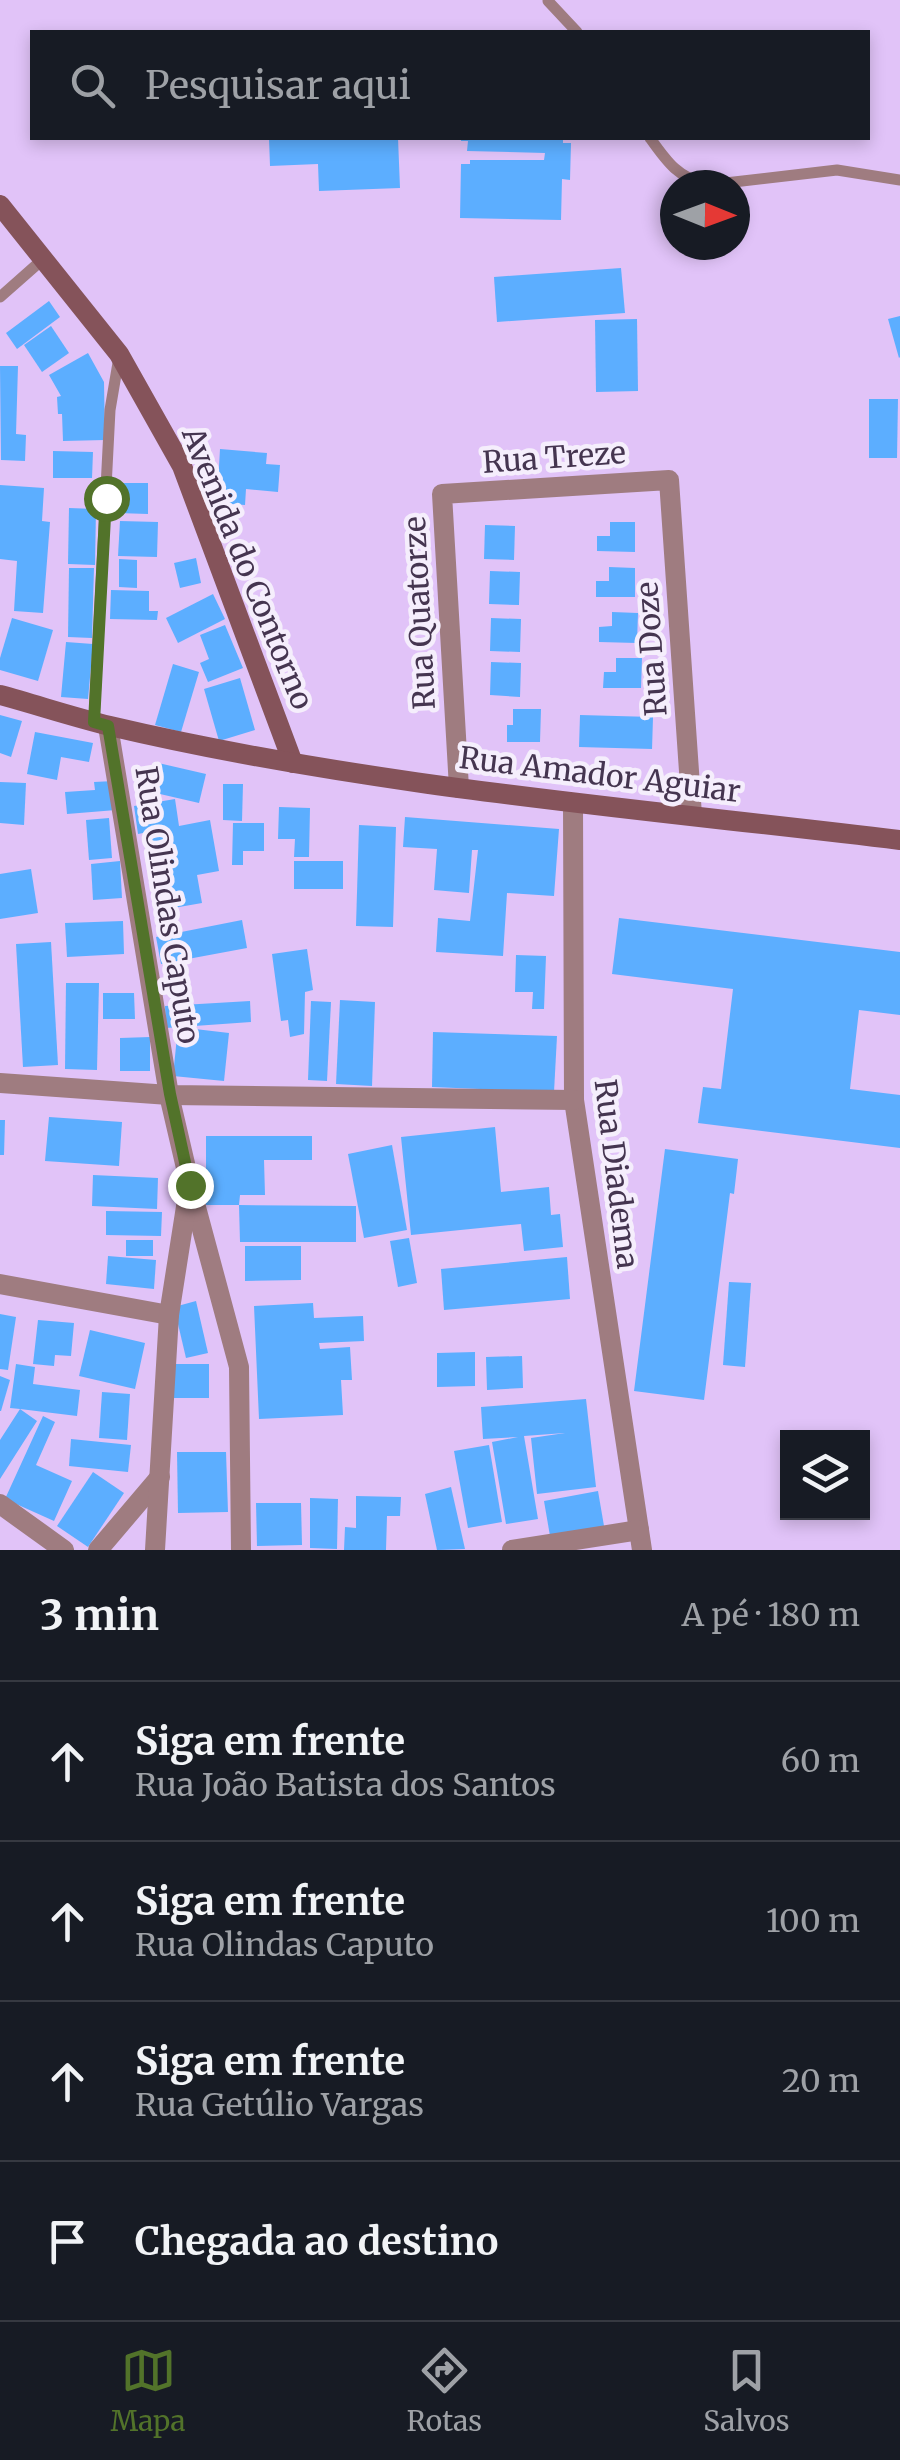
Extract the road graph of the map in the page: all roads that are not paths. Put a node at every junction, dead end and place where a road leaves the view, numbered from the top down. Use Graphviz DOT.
graph roads {
  1 [pos="548,1"];
  2 [pos="575,30"];
  3 [pos="651,140"];
  4 [pos="900,180"];
  5 [pos="0,205"];
  6 [pos="42,260"];
  7 [pos="0,298"];
  8 [pos="119,354"];
  9 [pos="669,480"];
  10 [pos="442,494"];
  11 [pos="0,695"];
  12 [pos="101,724"];
  13 [pos="293,763"];
  14 [pos="459,788"];
  15 [pos="573,803"];
  16 [pos="692,815"];
  17 [pos="900,840"];
  18 [pos="0,1083"];
  19 [pos="170,1094"];
  20 [pos="574,1100"];
  21 [pos="190,1185"];
  22 [pos="0,1284"];
  23 [pos="169,1315"];
  24 [pos="160,1477"];
  25 [pos="0,1504"];
  26 [pos="641,1540"];
  27 [pos="64,1550"];
  28 [pos="98,1550"];
  29 [pos="155,1550"];
  30 [pos="241,1550"];
  31 [pos="512,1550"];
  1 -- 2 [label="lane"];
  3 -- 4 [label="lane"];
  5 -- 6 [label="street, Avenida do Contorno"];
  6 -- 7 [label="lane"];
  6 -- 8 [label="street, Avenida do Contorno"];
  8 -- 12 [label="lane"];
  8 -- 13 [label="street, Avenida do Contorno"];
  9 -- 10 [label="street, Rua Treze"];
  9 -- 16 [label="street, Rua Doze"];
  10 -- 14 [label="street, Rua Quatorze"];
  11 -- 12 [label="street, Rua Amador Aguiar"];
  12 -- 13 [label="street, Rua Amador Aguiar"];
  12 -- 19 [label="street, Rua Olindas Caputo"];
  13 -- 14 [label="street, Rua Amador Aguiar"];
  14 -- 15 [label="street, Rua Amador Aguiar"];
  15 -- 16 [label="street, Rua Amador Aguiar"];
  15 -- 20 [label="street, Rua Diadema"];
  16 -- 17 [label="street, Rua Amador Aguiar"];
  18 -- 19 [label="street"];
  19 -- 20 [label="street"];
  19 -- 21 [label="street, Rua Olindas Caputo"];
  20 -- 26 [label="street, Rua Diadema"];
  21 -- 23 [label="street"];
  21 -- 30 [label="street, Rua Olindas Caputo"];
  22 -- 23 [label="street"];
  23 -- 24 [label="street"];
  24 -- 28 [label="street"];
  24 -- 29 [label="street"];
  25 -- 27 [label="street"];
  26 -- 31 [label="street"];
}
